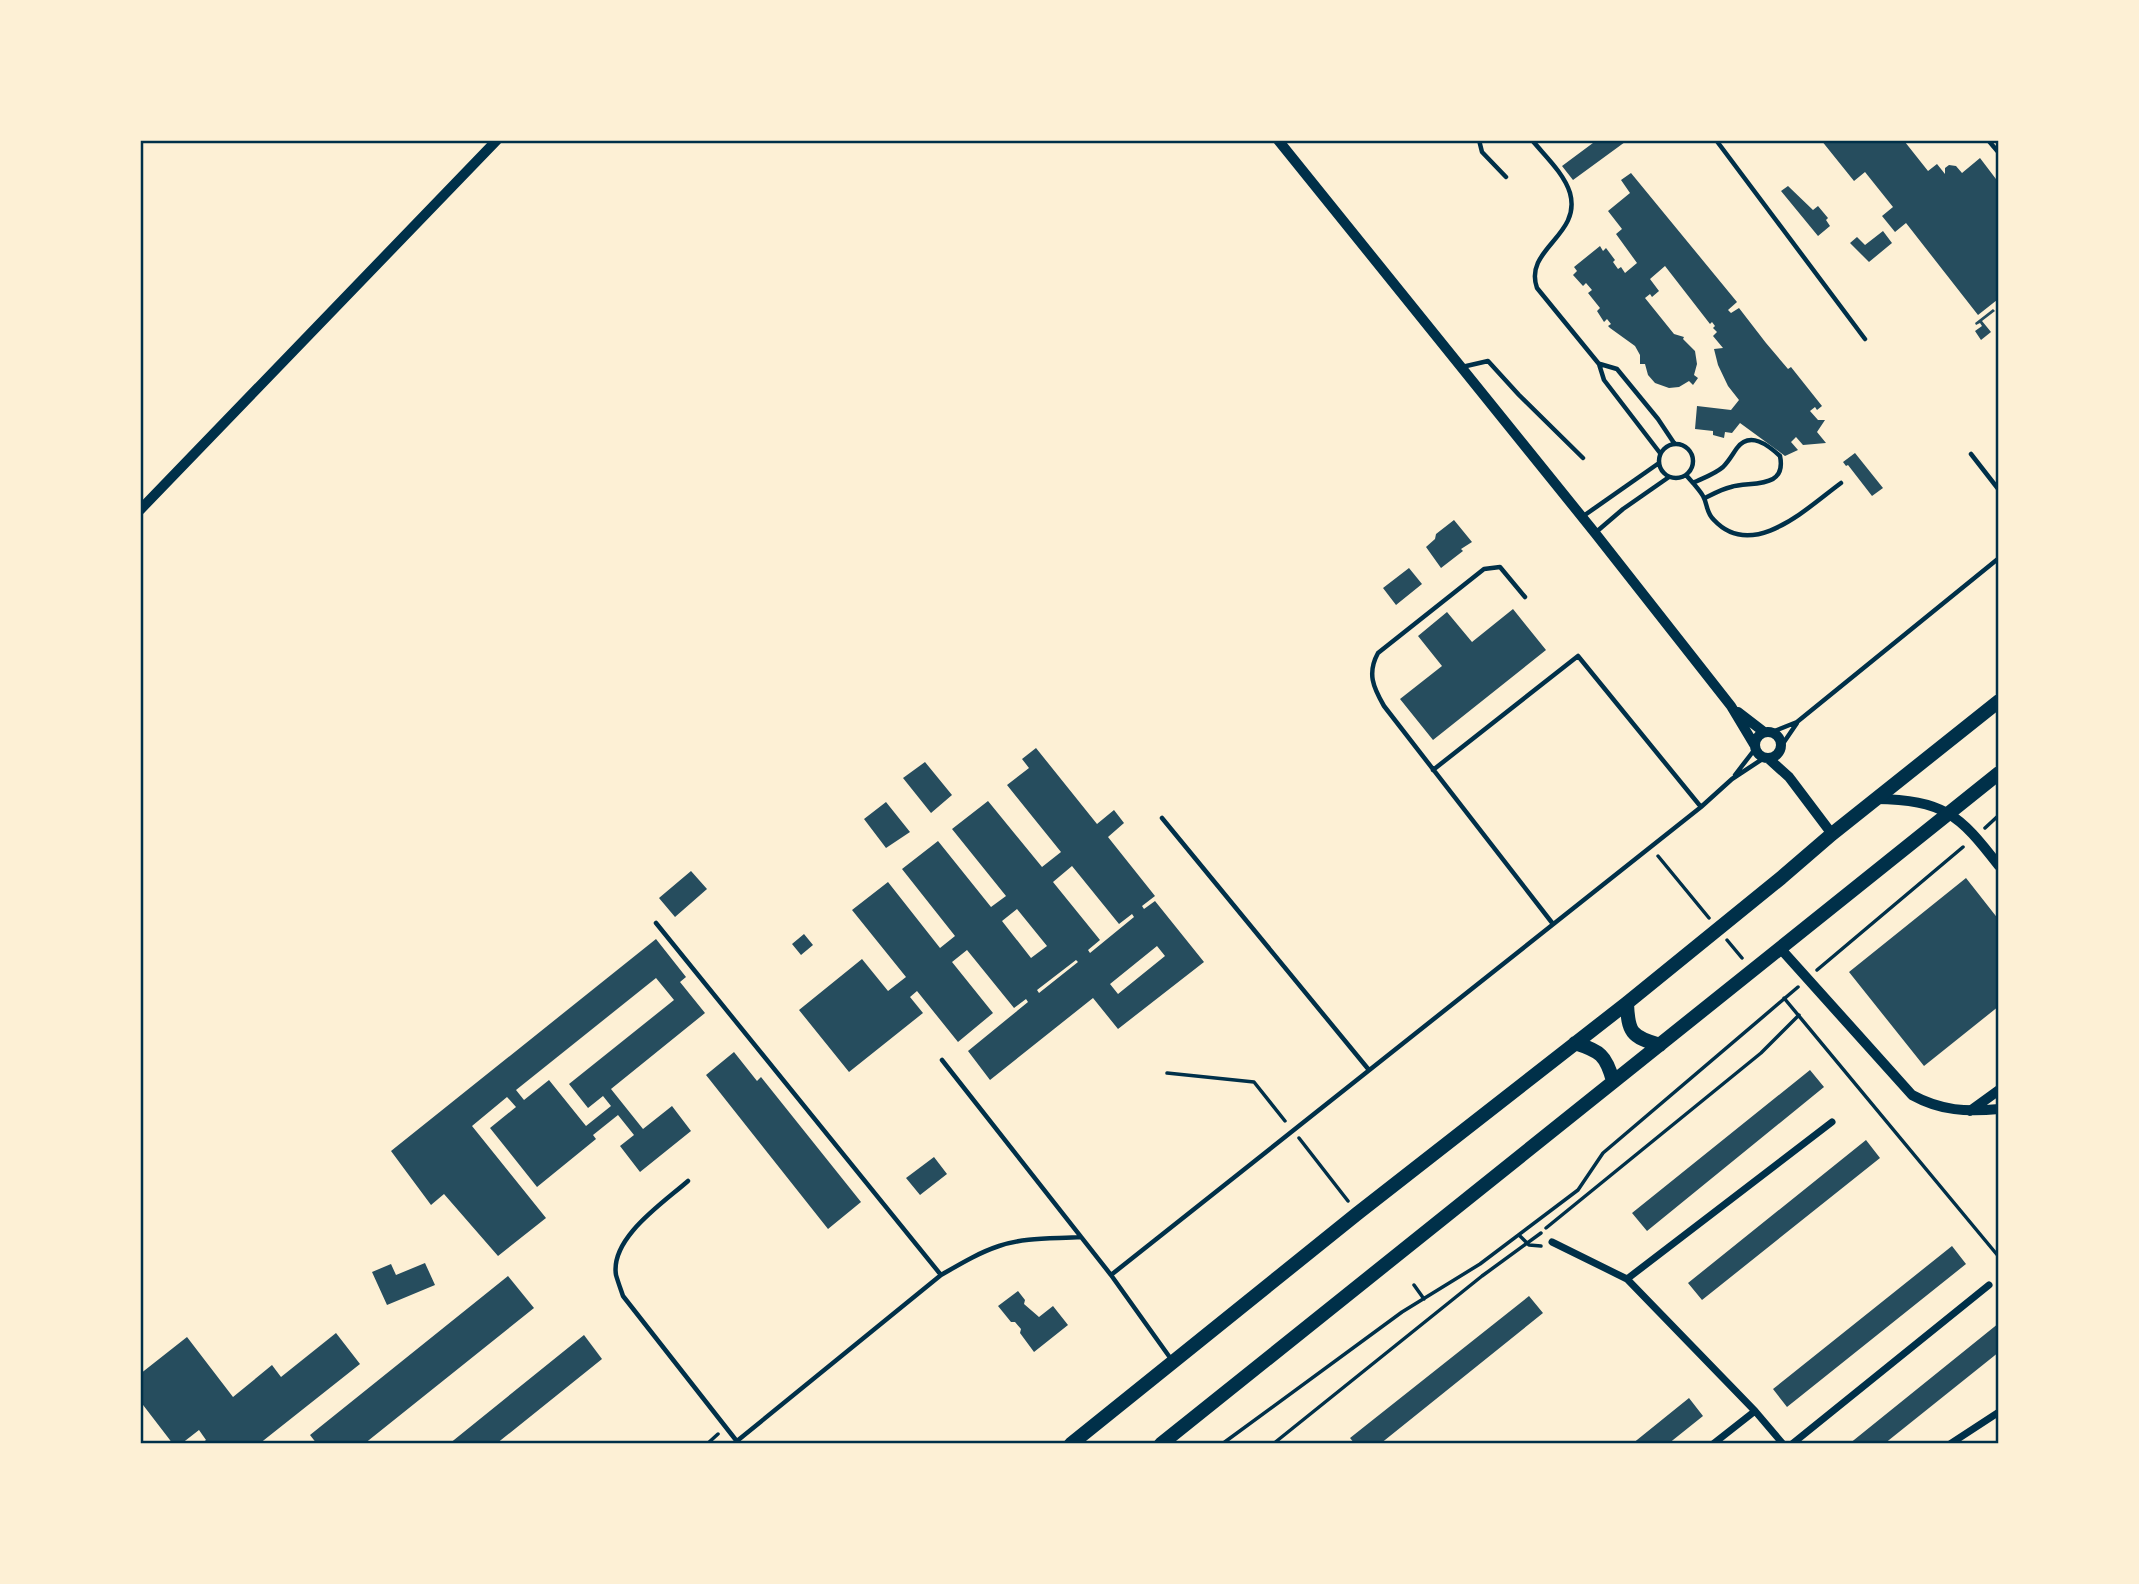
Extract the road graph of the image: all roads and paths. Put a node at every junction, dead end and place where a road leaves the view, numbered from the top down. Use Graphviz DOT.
graph roads {
  1 [pos="497,140"];
  2 [pos="1278,140"];
  3 [pos="1479,140"];
  4 [pos="1532,140"];
  5 [pos="1716,140"];
  6 [pos="1989,140"];
  7 [pos="1999,153"];
  8 [pos="1506,177"];
  9 [pos="1865,339"];
  10 [pos="1599,364"];
  11 [pos="1461,367"];
  12 [pos="1674,443"];
  13 [pos="1660,453"];
  14 [pos="1972,454"];
  15 [pos="1583,458"];
  16 [pos="1659,463"];
  17 [pos="1686,475"];
  18 [pos="1670,477"];
  19 [pos="1693,483"];
  20 [pos="1841,484"];
  21 [pos="1999,490"];
  22 [pos="1705,498"];
  23 [pos="140,510"];
  24 [pos="1581,517"];
  25 [pos="1595,533"];
  26 [pos="1999,558"];
  27 [pos="1525,597"];
  28 [pos="1999,701"];
  29 [pos="1731,706"];
  30 [pos="1797,722"];
  31 [pos="1768,732"];
  32 [pos="1755,748"];
  33 [pos="1781,749"];
  34 [pos="1766,759"];
  35 [pos="1433,770"];
  36 [pos="1999,773"];
  37 [pos="1789,777"];
  38 [pos="1732,779"];
  39 [pos="1875,799"];
  40 [pos="1701,807"];
  41 [pos="1948,813"];
  42 [pos="1999,815"];
  43 [pos="1162,818"];
  44 [pos="1832,834"];
  45 [pos="1976,836"];
  46 [pos="1651,846"];
  47 [pos="1999,866"];
  48 [pos="656,923"];
  49 [pos="1553,924"];
  50 [pos="1718,929"];
  51 [pos="1780,948"];
  52 [pos="1753,971"];
  53 [pos="1809,977"];
  54 [pos="1784,998"];
  55 [pos="1627,1003"];
  56 [pos="1799,1015"];
  57 [pos="1575,1043"];
  58 [pos="1660,1045"];
  59 [pos="942,1059"];
  60 [pos="1369,1070"];
  61 [pos="1167,1073"];
  62 [pos="1613,1081"];
  63 [pos="1999,1090"];
  64 [pos="1999,1109"];
  65 [pos="1970,1111"];
  66 [pos="1832,1122"];
  67 [pos="1293,1131"];
  68 [pos="688,1181"];
  69 [pos="1354,1208"];
  70 [pos="1519,1235"];
  71 [pos="1081,1237"];
  72 [pos="1552,1242"];
  73 [pos="1528,1244"];
  74 [pos="1999,1257"];
  75 [pos="1476,1267"];
  76 [pos="940,1275"];
  77 [pos="1111,1275"];
  78 [pos="1482,1276"];
  79 [pos="1627,1279"];
  80 [pos="1413,1285"];
  81 [pos="1989,1285"];
  82 [pos="1424,1299"];
  83 [pos="1173,1361"];
  84 [pos="1755,1411"];
  85 [pos="1999,1412"];
  86 [pos="738,1442"];
  87 [pos="1070,1444"];
  88 [pos="1161,1444"];
  89 [pos="1222,1444"];
  90 [pos="1273,1444"];
  91 [pos="1713,1444"];
  92 [pos="1783,1444"];
  93 [pos="1792,1444"];
  94 [pos="1950,1444"];
  1 -- 23 [label="street"];
  2 -- 11 [label="street"];
  3 -- 8 [label="lane"];
  4 -- 10 [label="lane"];
  5 -- 9 [label="lane"];
  6 -- 7 [label="lane"];
  10 -- 12 [label="lane"];
  10 -- 13 [label="lane"];
  11 -- 15 [label="lane"];
  11 -- 24 [label="street"];
  12 -- 13 [label="lane"];
  12 -- 17 [label="lane"];
  13 -- 16 [label="lane"];
  14 -- 21 [label="lane"];
  16 -- 18 [label="lane"];
  16 -- 24 [label="lane"];
  17 -- 18 [label="lane"];
  17 -- 19 [label="lane"];
  18 -- 25 [label="lane"];
  19 -- 22 [label="lane"];
  19 -- 22 [label="lane"];
  20 -- 22 [label="lane"];
  24 -- 25 [label="street"];
  25 -- 29 [label="street"];
  26 -- 30 [label="lane"];
  27 -- 35 [label="lane"];
  28 -- 39 [label="main road"];
  29 -- 31 [label="street"];
  29 -- 32 [label="street"];
  30 -- 31 [label="lane"];
  30 -- 33 [label="lane"];
  31 -- 32 [label="street"];
  31 -- 33 [label="street"];
  32 -- 34 [label="street"];
  32 -- 38 [label="lane"];
  33 -- 34 [label="street"];
  33 -- 37 [label="street"];
  34 -- 37 [label="street"];
  34 -- 38 [label="lane"];
  35 -- 40 [label="lane"];
  35 -- 49 [label="lane"];
  36 -- 41 [label="main road"];
  37 -- 44 [label="street"];
  38 -- 40 [label="lane"];
  39 -- 41 [label="street"];
  39 -- 44 [label="main road"];
  40 -- 46 [label="lane"];
  41 -- 45 [label="street"];
  41 -- 51 [label="main road"];
  42 -- 45 [label="path"];
  43 -- 60 [label="lane"];
  44 -- 50 [label="main road"];
  45 -- 47 [label="street"];
  45 -- 53 [label="path"];
  46 -- 49 [label="lane"];
  46 -- 50 [label="path"];
  48 -- 76 [label="lane"];
  49 -- 60 [label="lane"];
  50 -- 52 [label="path"];
  50 -- 55 [label="main road"];
  51 -- 52 [label="main road"];
  51 -- 53 [label="street"];
  52 -- 58 [label="main road"];
  53 -- 54 [label="path"];
  53 -- 65 [label="street"];
  54 -- 56 [label="path"];
  54 -- 70 [label="path"];
  55 -- 57 [label="main road"];
  55 -- 58 [label="main road"];
  56 -- 73 [label="path"];
  56 -- 74 [label="path"];
  57 -- 62 [label="main road"];
  57 -- 83 [label="main road"];
  58 -- 62 [label="main road"];
  59 -- 71 [label="lane"];
  60 -- 67 [label="lane"];
  61 -- 67 [label="path"];
  62 -- 88 [label="main road"];
  63 -- 65 [label="street"];
  64 -- 65 [label="street"];
  66 -- 79 [label="street"];
  67 -- 69 [label="path"];
  67 -- 77 [label="lane"];
  68 -- 86 [label="lane"];
  70 -- 73 [label="path"];
  70 -- 75 [label="path"];
  71 -- 76 [label="lane"];
  71 -- 77 [label="lane"];
  72 -- 73 [label="path"];
  72 -- 79 [label="street"];
  73 -- 78 [label="path"];
  75 -- 78 [label="path"];
  75 -- 82 [label="path"];
  76 -- 86 [label="lane"];
  77 -- 83 [label="lane"];
  78 -- 90 [label="path"];
  79 -- 84 [label="street"];
  80 -- 82 [label="path"];
  81 -- 93 [label="street"];
  82 -- 89 [label="path"];
  83 -- 87 [label="main road"];
  84 -- 91 [label="street"];
  84 -- 92 [label="street"];
  85 -- 94 [label="street"];
}
